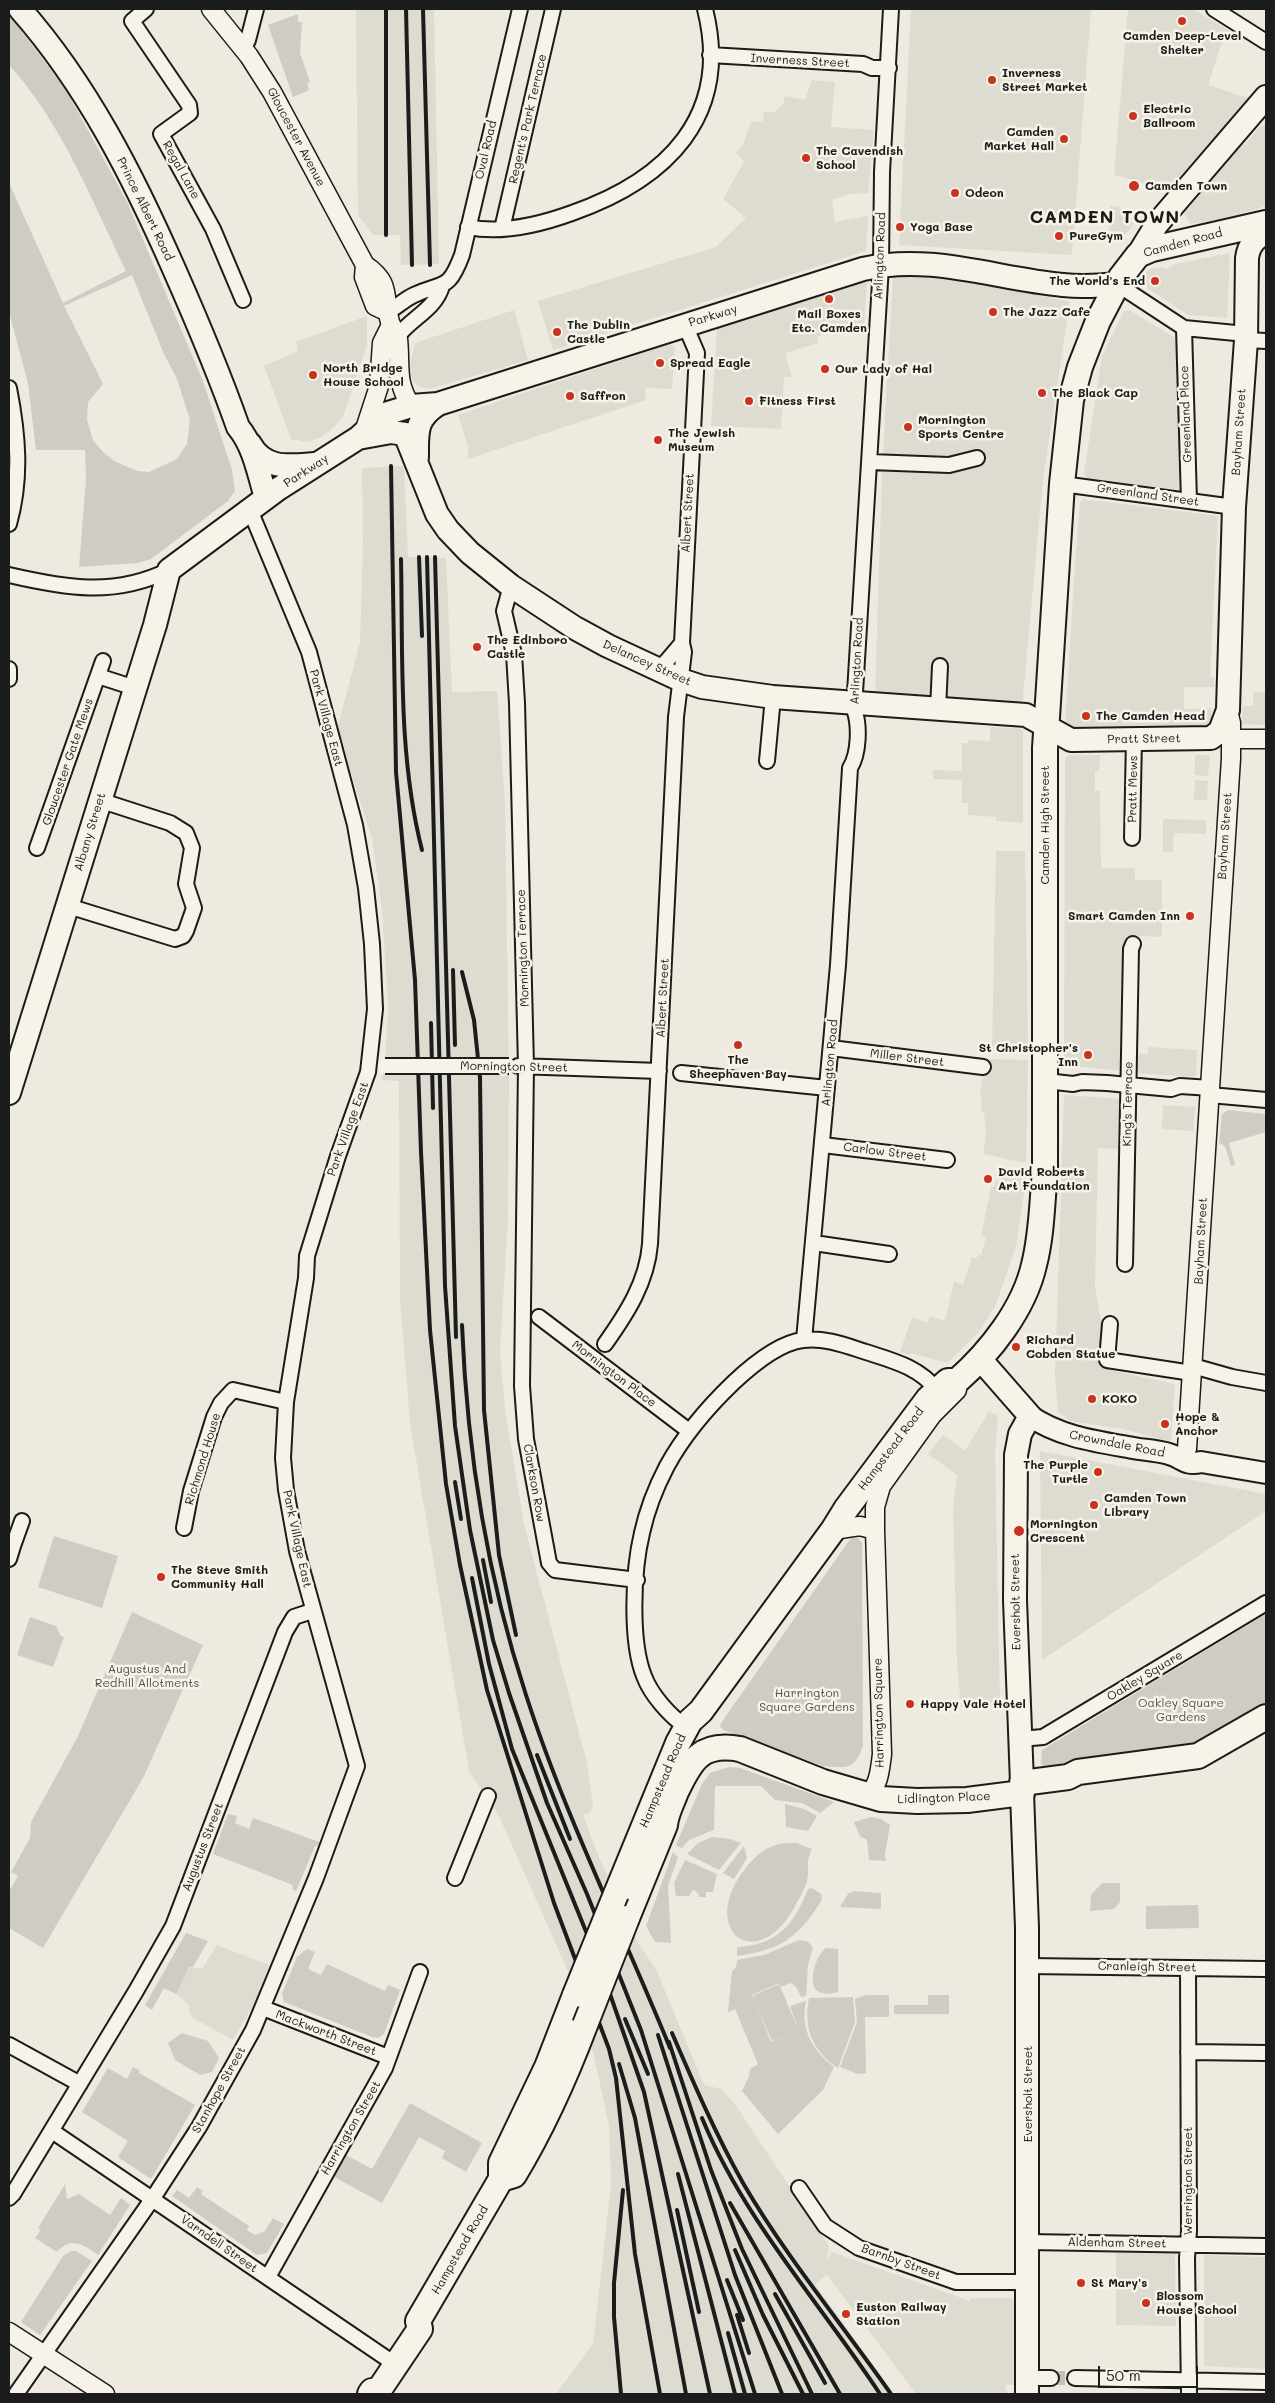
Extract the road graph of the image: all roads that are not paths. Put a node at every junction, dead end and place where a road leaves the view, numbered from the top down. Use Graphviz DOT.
graph roads {
  1 [pos="20,9"];
  2 [pos="146,9"];
  3 [pos="211,9"];
  4 [pos="256,9"];
  5 [pos="520,9"];
  6 [pos="554,9"];
  7 [pos="705,9"];
  8 [pos="891,9"];
  9 [pos="1214,9"];
  10 [pos="1266,42"];
  11 [pos="244,49"];
  12 [pos="710,55"];
  13 [pos="888,68"];
  14 [pos="1266,97"];
  15 [pos="1266,223"];
  16 [pos="468,227"];
  17 [pos="502,229"];
  18 [pos="1266,232"];
  19 [pos="1138,255"];
  20 [pos="881,266"];
  21 [pos="1117,284"];
  22 [pos="442,286"];
  23 [pos="243,300"];
  24 [pos="392,324"];
  25 [pos="686,325"];
  26 [pos="1184,328"];
  27 [pos="1252,338"];
  28 [pos="381,376"];
  29 [pos="9,388"];
  30 [pos="438,404"];
  31 [pos="403,408"];
  32 [pos="242,431"];
  33 [pos="405,434"];
  34 [pos="361,435"];
  35 [pos="977,458"];
  36 [pos="417,460"];
  37 [pos="870,462"];
  38 [pos="318,464"];
  39 [pos="1062,484"];
  40 [pos="1189,501"];
  41 [pos="257,504"];
  42 [pos="1234,507"];
  43 [pos="9,524"];
  44 [pos="175,566"];
  45 [pos="9,575"];
  46 [pos="512,586"];
  47 [pos="682,643"];
  48 [pos="103,660"];
  49 [pos="940,666"];
  50 [pos="655,668"];
  51 [pos="9,669"];
  52 [pos="98,676"];
  53 [pos="9,679"];
  54 [pos="681,680"];
  55 [pos="135,688"];
  56 [pos="772,697"];
  57 [pos="855,704"];
  58 [pos="938,710"];
  59 [pos="1228,710"];
  60 [pos="1046,726"];
  61 [pos="1237,739"];
  62 [pos="1266,739"];
  63 [pos="1134,740"];
  64 [pos="767,761"];
  65 [pos="99,800"];
  66 [pos="1132,838"];
  67 [pos="38,848"];
  68 [pos="68,906"];
  69 [pos="1133,944"];
  70 [pos="831,1048"];
  71 [pos="369,1066"];
  72 [pos="526,1066"];
  73 [pos="983,1067"];
  74 [pos="659,1072"];
  75 [pos="681,1073"];
  76 [pos="1046,1081"];
  77 [pos="1128,1085"];
  78 [pos="828,1088"];
  79 [pos="1211,1092"];
  80 [pos="9,1093"];
  81 [pos="1266,1100"];
  82 [pos="823,1145"];
  83 [pos="947,1160"];
  84 [pos="814,1243"];
  85 [pos="889,1254"];
  86 [pos="1125,1264"];
  87 [pos="521,1311"];
  88 [pos="540,1317"];
  89 [pos="1110,1324"];
  90 [pos="804,1340"];
  91 [pos="605,1344"];
  92 [pos="1192,1369"];
  93 [pos="961,1375"];
  94 [pos="1266,1383"];
  95 [pos="286,1402"];
  96 [pos="1030,1416"];
  97 [pos="690,1431"];
  98 [pos="1187,1455"];
  99 [pos="1266,1473"];
  100 [pos="22,1521"];
  101 [pos="184,1528"];
  102 [pos="833,1530"];
  103 [pos="875,1530"];
  104 [pos="10,1550"];
  105 [pos="637,1580"];
  106 [pos="1266,1603"];
  107 [pos="312,1611"];
  108 [pos="1266,1717"];
  109 [pos="692,1720"];
  110 [pos="1020,1739"];
  111 [pos="718,1747"];
  112 [pos="354,1753"];
  113 [pos="1022,1788"];
  114 [pos="488,1796"];
  115 [pos="867,1796"];
  116 [pos="456,1878"];
  117 [pos="1027,1966"];
  118 [pos="1188,1968"];
  119 [pos="1266,1969"];
  120 [pos="420,1972"];
  121 [pos="263,2008"];
  122 [pos="9,2045"];
  123 [pos="1188,2052"];
  124 [pos="1266,2054"];
  125 [pos="388,2057"];
  126 [pos="80,2084"];
  127 [pos="52,2131"];
  128 [pos="501,2179"];
  129 [pos="799,2188"];
  130 [pos="9,2198"];
  131 [pos="153,2198"];
  132 [pos="1028,2242"];
  133 [pos="1188,2245"];
  134 [pos="1266,2246"];
  135 [pos="268,2277"];
  136 [pos="1027,2282"];
  137 [pos="418,2321"];
  138 [pos="9,2332"];
  139 [pos="43,2354"];
  140 [pos="386,2358"];
  141 [pos="1051,2378"];
  142 [pos="1075,2378"];
  143 [pos="1190,2378"];
  144 [pos="1266,2382"];
  145 [pos="1027,2386"];
  146 [pos="371,2393"];
  147 [pos="16,2394"];
  148 [pos="105,2394"];
  149 [pos="1189,2394"];
  1 -- 32 [label="main road, Prince Albert Road"];
  2 -- 23 [label="street, Regal Lane"];
  3 -- 11 [label="street, Gloucester Avenue"];
  4 -- 11 [label="street"];
  5 -- 16 [label="street, Oval Road"];
  6 -- 17 [label="street, Regent's Park Terrace"];
  7 -- 12 [label="street"];
  8 -- 13 [label="street, Arlington Road"];
  9 -- 10 [label="street"];
  11 -- 24 [label="street, Gloucester Avenue"];
  12 -- 13 [label="street, Inverness Street"];
  12 -- 17 [label="street"];
  13 -- 20 [label="street, Arlington Road"];
  14 -- 19 [label="main road"];
  15 -- 19 [label="highway, Camden Road"];
  16 -- 17 [label="street"];
  16 -- 22 [label="street, Oval Road"];
  18 -- 27 [label="main road, Bayham Street"];
  19 -- 21 [label="highway, Camden Road"];
  20 -- 21 [label="main road, Parkway"];
  20 -- 25 [label="main road, Parkway"];
  20 -- 37 [label="street, Arlington Road"];
  21 -- 26 [label="street"];
  21 -- 39 [label="highway, Camden High Street"];
  22 -- 24 [label="street"];
  22 -- 24 [label="street, Oval Road"];
  24 -- 28 [label="street"];
  24 -- 31 [label="street, Gloucester Avenue"];
  25 -- 30 [label="main road, Parkway"];
  25 -- 47 [label="street, Albert Street"];
  26 -- 27 [label="street"];
  26 -- 40 [label="street, Greenland Place"];
  27 -- 42 [label="main road, Bayham Street"];
  28 -- 31 [label="street"];
  28 -- 34 [label="street"];
  29 -- 43 [label="street"];
  30 -- 31 [label="main road, Parkway"];
  30 -- 36 [label="main road, Delancey Street"];
  31 -- 33 [label="street, Delancey Street"];
  31 -- 34 [label="main road, Parkway"];
  32 -- 38 [label="main road"];
  32 -- 41 [label="main road, Prince Albert Road"];
  33 -- 34 [label="main road, Parkway"];
  33 -- 36 [label="main road, Delancey Street"];
  34 -- 38 [label="main road, Parkway"];
  35 -- 37 [label="street"];
  36 -- 46 [label="main road, Delancey Street"];
  37 -- 57 [label="street, Arlington Road"];
  38 -- 41 [label="main road, Parkway"];
  39 -- 40 [label="street, Greenland Street"];
  39 -- 60 [label="highway, Camden High Street"];
  40 -- 42 [label="street, Greenland Street"];
  41 -- 44 [label="main road, Parkway"];
  41 -- 71 [label="street, Park Village East"];
  42 -- 59 [label="main road, Bayham Street"];
  44 -- 45 [label="street"];
  44 -- 55 [label="main road, Albany Street"];
  46 -- 50 [label="main road, Delancey Street"];
  46 -- 72 [label="street, Mornington Terrace"];
  47 -- 50 [label="street"];
  47 -- 54 [label="street, Albert Street"];
  48 -- 52 [label="street, Gloucester Gate Mews"];
  49 -- 58 [label="street"];
  50 -- 54 [label="main road, Delancey Street"];
  51 -- 53 [label="street"];
  52 -- 55 [label="street"];
  52 -- 67 [label="street, Gloucester Gate Mews"];
  54 -- 56 [label="main road, Delancey Street"];
  54 -- 74 [label="street, Albert Street"];
  55 -- 65 [label="main road, Albany Street"];
  56 -- 57 [label="main road, Delancey Street"];
  56 -- 64 [label="street"];
  57 -- 58 [label="main road, Delancey Street"];
  57 -- 70 [label="street, Arlington Road"];
  58 -- 60 [label="main road, Delancey Street"];
  59 -- 61 [label="street, Bayham Street"];
  59 -- 63 [label="main road, Pratt Street"];
  60 -- 63 [label="main road, Pratt Street"];
  60 -- 76 [label="highway, Camden High Street"];
  61 -- 62 [label="street"];
  61 -- 79 [label="street, Bayham Street"];
  63 -- 66 [label="street, Pratt Mews"];
  65 -- 68 [label="main road, Albany Street"];
  65 -- 68 [label="street"];
  68 -- 80 [label="main road, Albany Street"];
  69 -- 77 [label="street, King's Terrace"];
  70 -- 73 [label="street, Miller Street"];
  70 -- 78 [label="street, Arlington Road"];
  71 -- 72 [label="street, Mornington Street, bridge"];
  71 -- 95 [label="street, Park Village East"];
  72 -- 74 [label="street, Mornington Street"];
  72 -- 87 [label="street, Mornington Terrace"];
  74 -- 91 [label="street, Albert Street"];
  75 -- 78 [label="street"];
  76 -- 77 [label="street"];
  76 -- 93 [label="highway, Camden High Street"];
  77 -- 79 [label="street"];
  77 -- 86 [label="street, King's Terrace"];
  78 -- 82 [label="street, Arlington Road"];
  79 -- 81 [label="street"];
  79 -- 92 [label="street, Bayham Street"];
  82 -- 83 [label="street, Carlow Street"];
  82 -- 84 [label="street, Arlington Road"];
  84 -- 85 [label="street"];
  84 -- 90 [label="street, Arlington Road"];
  87 -- 105 [label="street, Clarkson Row"];
  88 -- 97 [label="street, Mornington Place"];
  89 -- 92 [label="street"];
  90 -- 93 [label="street"];
  90 -- 97 [label="street"];
  92 -- 94 [label="street"];
  92 -- 98 [label="street, Bayham Street"];
  93 -- 96 [label="main road"];
  93 -- 102 [label="highway, Hampstead Road"];
  93 -- 103 [label="street, Harrington Square"];
  95 -- 101 [label="street, Richmond House"];
  95 -- 107 [label="street, Park Village East"];
  96 -- 98 [label="main road, Crowndale Road"];
  96 -- 110 [label="main road, Eversholt Street"];
  97 -- 105 [label="street"];
  98 -- 99 [label="main road, Crowndale Road"];
  100 -- 104 [label="street"];
  102 -- 103 [label="street"];
  102 -- 109 [label="highway, Hampstead Road"];
  103 -- 115 [label="street, Harrington Square"];
  105 -- 109 [label="street"];
  106 -- 110 [label="street, Oakley Square"];
  107 -- 112 [label="street, Park Village East"];
  107 -- 126 [label="street, Augustus Street"];
  108 -- 113 [label="highway"];
  109 -- 111 [label="highway"];
  109 -- 128 [label="highway, Hampstead Road, bridge"];
  110 -- 113 [label="main road"];
  111 -- 115 [label="highway"];
  111 -- 128 [label="highway, Hampstead Road, bridge"];
  112 -- 121 [label="street, Stanhope Street"];
  113 -- 115 [label="highway, Lidlington Place"];
  113 -- 117 [label="main road, Eversholt Street"];
  114 -- 116 [label="street"];
  117 -- 118 [label="street, Cranleigh Street"];
  117 -- 132 [label="main road, Eversholt Street"];
  118 -- 119 [label="street, Cranleigh Street"];
  118 -- 123 [label="street, Werrington Street"];
  120 -- 125 [label="street, Harrington Street"];
  121 -- 125 [label="street, Mackworth Street"];
  121 -- 131 [label="street, Stanhope Street"];
  122 -- 126 [label="street"];
  123 -- 124 [label="street"];
  123 -- 133 [label="street, Werrington Street"];
  125 -- 135 [label="street, Harrington Street"];
  126 -- 127 [label="street, Augustus Street"];
  127 -- 130 [label="street, Augustus Street"];
  127 -- 131 [label="street, Varndell Street"];
  128 -- 137 [label="highway, Hampstead Road"];
  129 -- 136 [label="street, Barnby Street"];
  131 -- 135 [label="street, Varndell Street"];
  131 -- 139 [label="street, Stanhope Street"];
  132 -- 133 [label="street, Aldenham Street"];
  132 -- 136 [label="main road, Eversholt Street"];
  133 -- 134 [label="street, Aldenham Street"];
  133 -- 143 [label="street, Werrington Street"];
  135 -- 140 [label="street, Varndell Street"];
  136 -- 145 [label="main road, Eversholt Street"];
  137 -- 140 [label="highway, Hampstead Road"];
  137 -- 146 [label="highway, Hampstead Road"];
  138 -- 139 [label="street"];
  139 -- 147 [label="street, Stanhope Street"];
  139 -- 148 [label="street"];
  140 -- 146 [label="highway, Hampstead Road"];
  141 -- 145 [label="street"];
  142 -- 143 [label="street"];
  143 -- 144 [label="street"];
  143 -- 149 [label="street, Werrington Street"];
}
